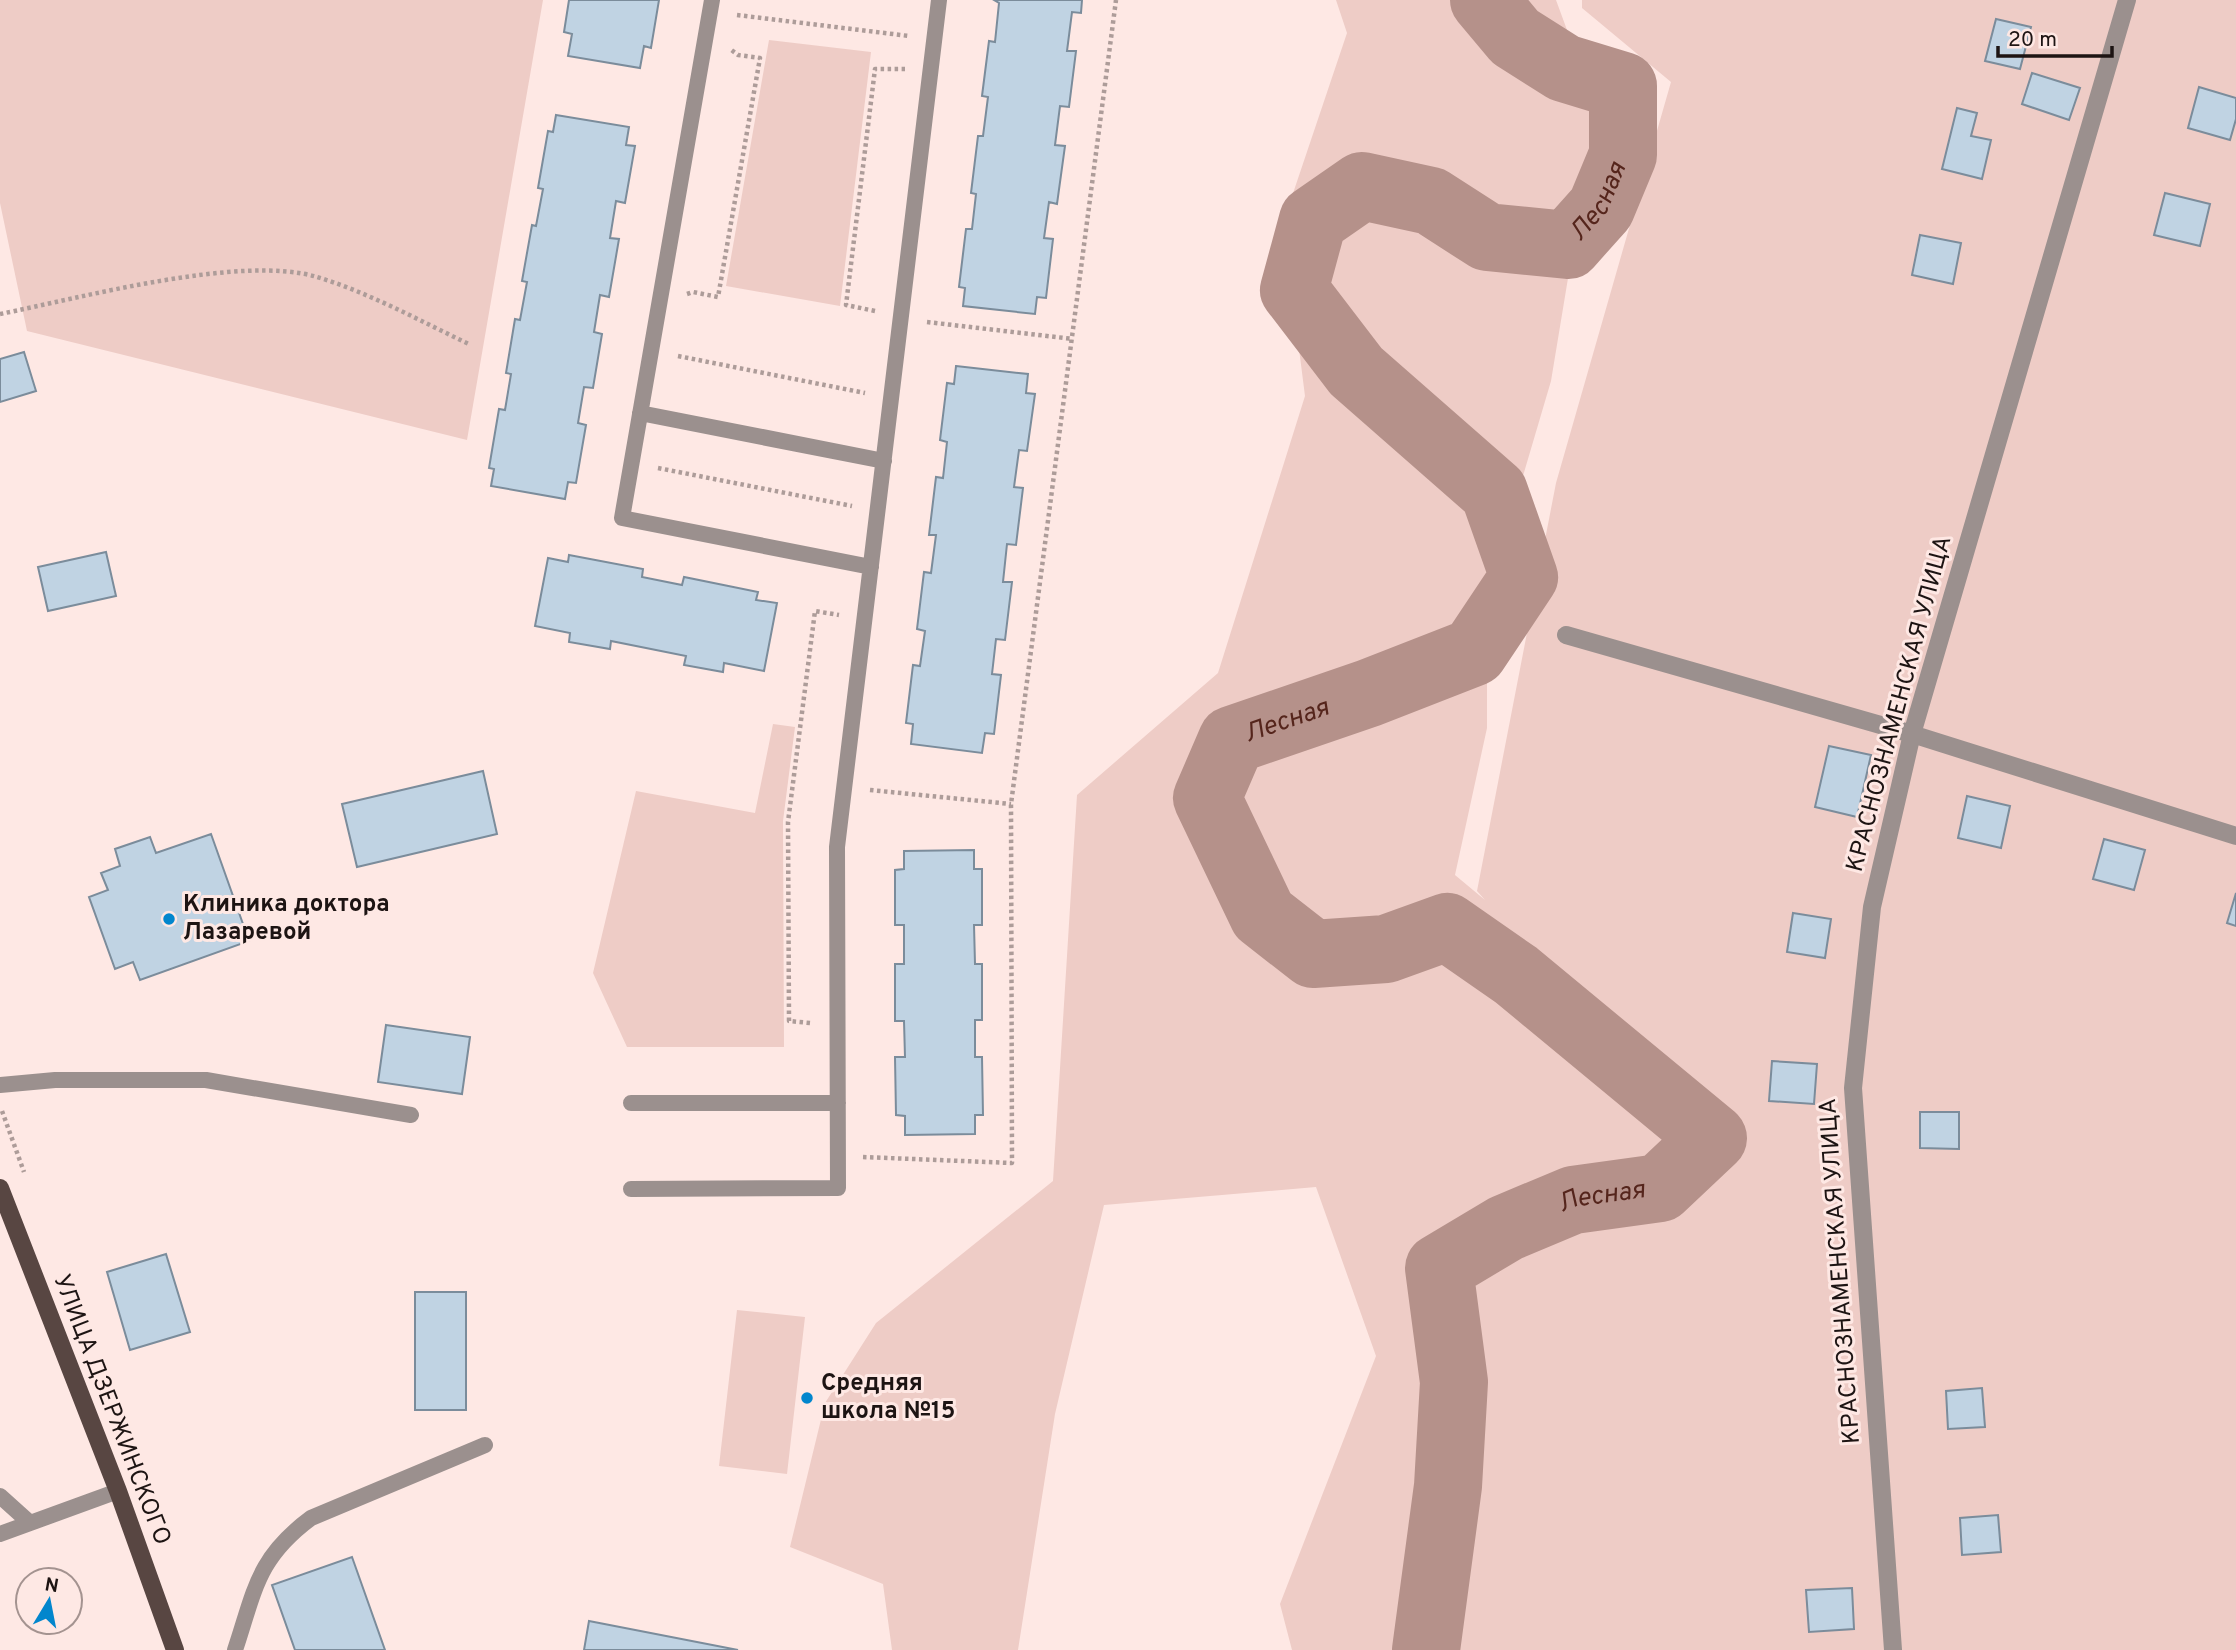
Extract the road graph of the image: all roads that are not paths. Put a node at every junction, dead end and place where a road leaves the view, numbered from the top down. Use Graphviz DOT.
graph roads {
  1 [pos="712,0"];
  2 [pos="939,0"];
  3 [pos="2127,0"];
  4 [pos="640,413"];
  5 [pos="884,461"];
  6 [pos="871,567"];
  7 [pos="1566,635"];
  8 [pos="1912,734"];
  9 [pos="2236,836"];
  10 [pos="0,1086"];
  11 [pos="838,1102"];
  12 [pos="631,1103"];
  13 [pos="411,1115"];
  14 [pos="0,1188"];
  15 [pos="631,1189"];
  16 [pos="485,1446"];
  17 [pos="118,1491"];
  18 [pos="0,1496"];
  19 [pos="30,1523"];
  20 [pos="0,1534"];
  21 [pos="175,1650"];
  22 [pos="235,1650"];
  23 [pos="1893,1650"];
  1 -- 4 [label="lane"];
  2 -- 5 [label="lane"];
  3 -- 8 [label="street, КРАСНОЗНАМЕНСКАЯ УЛИЦА"];
  4 -- 5 [label="lane"];
  4 -- 6 [label="lane"];
  5 -- 6 [label="lane"];
  6 -- 11 [label="lane"];
  7 -- 8 [label="street"];
  8 -- 9 [label="street"];
  8 -- 23 [label="street, КРАСНОЗНАМЕНСКАЯ УЛИЦА"];
  10 -- 13 [label="lane"];
  11 -- 12 [label="lane"];
  11 -- 15 [label="lane"];
  14 -- 17 [label="main road, УЛИЦА ДЗЕРЖИНСКОГО"];
  16 -- 22 [label="lane"];
  17 -- 19 [label="lane"];
  17 -- 21 [label="main road, УЛИЦА ДЗЕРЖИНСКОГО"];
  18 -- 19 [label="lane"];
  19 -- 20 [label="lane"];
}
